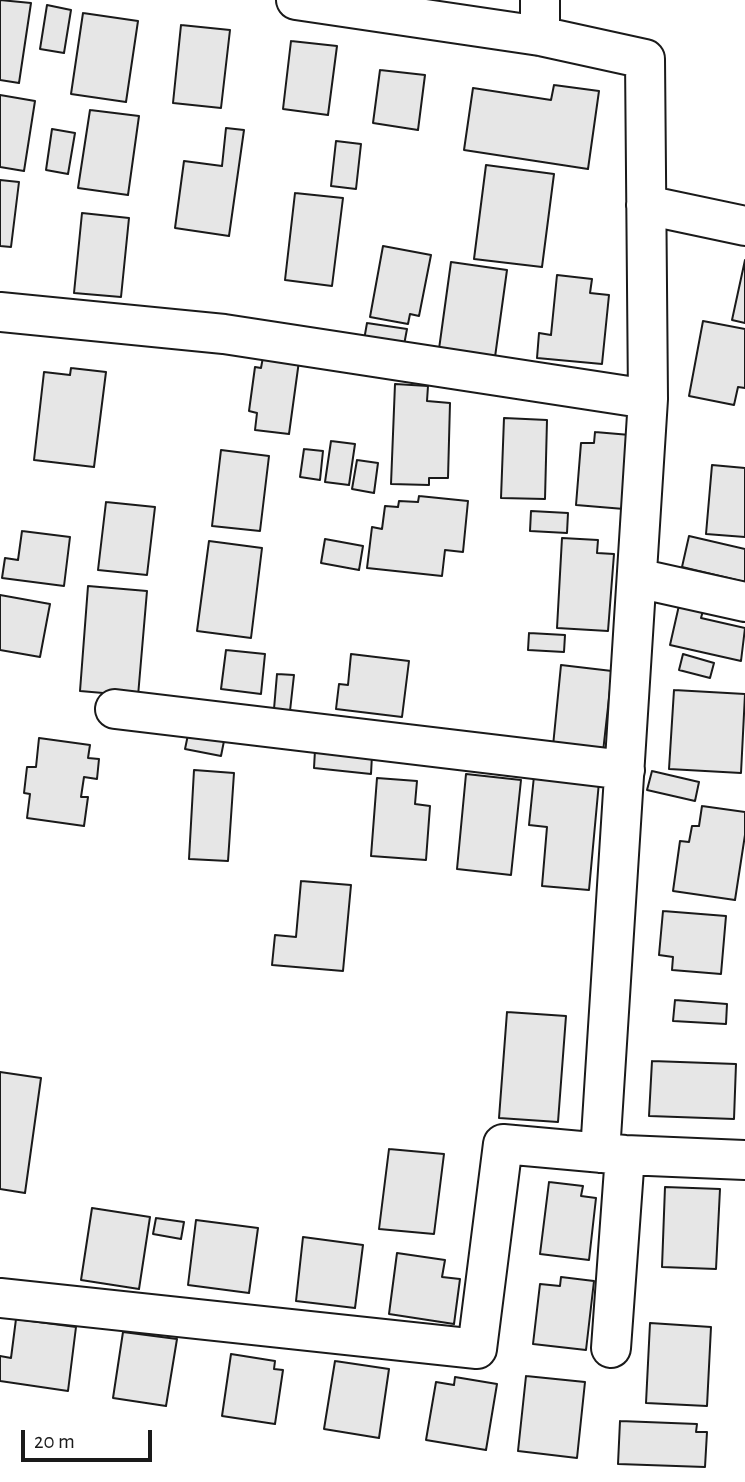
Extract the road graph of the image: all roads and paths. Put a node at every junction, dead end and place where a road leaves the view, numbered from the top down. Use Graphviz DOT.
graph roads {
  1 [pos="296,0"];
  2 [pos="540,18"];
  3 [pos="646,205"];
  4 [pos="745,226"];
  5 [pos="0,312"];
  6 [pos="648,398"];
  7 [pos="637,578"];
  8 [pos="745,602"];
  9 [pos="116,709"];
  10 [pos="625,770"];
  11 [pos="612,1154"];
  12 [pos="745,1160"];
  13 [pos="0,1298"];
  14 [pos="611,1348"];
  1 -- 2 [label="street"];
  2 -- 3 [label="street"];
  3 -- 4 [label="street"];
  3 -- 6 [label="street"];
  5 -- 6 [label="street"];
  6 -- 7 [label="street"];
  7 -- 8 [label="street"];
  7 -- 10 [label="street"];
  9 -- 10 [label="street"];
  10 -- 11 [label="street"];
  11 -- 12 [label="street"];
  11 -- 13 [label="street"];
  11 -- 14 [label="street"];
}
